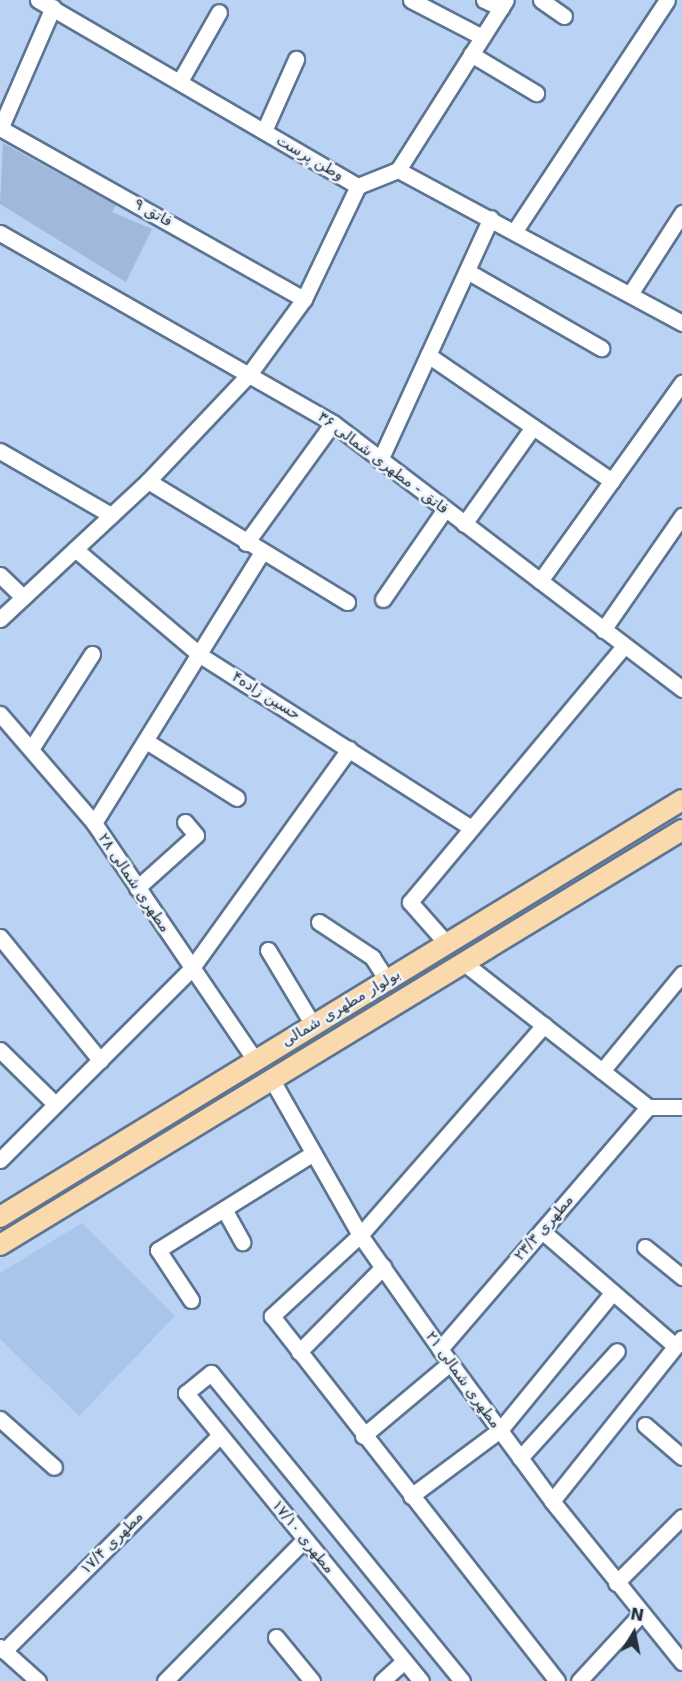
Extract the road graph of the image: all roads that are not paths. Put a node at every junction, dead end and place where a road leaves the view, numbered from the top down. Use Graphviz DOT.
graph roads {
  1 [pos="38,0"];
  2 [pos="411,0"];
  3 [pos="484,0"];
  4 [pos="541,0"];
  5 [pos="667,0"];
  6 [pos="503,4"];
  7 [pos="53,7"];
  8 [pos="219,12"];
  9 [pos="564,16"];
  10 [pos="482,37"];
  11 [pos="471,54"];
  12 [pos="296,59"];
  13 [pos="180,81"];
  14 [pos="536,93"];
  15 [pos="0,129"];
  16 [pos="264,130"];
  17 [pos="398,170"];
  18 [pos="358,186"];
  19 [pos="682,213"];
  20 [pos="491,218"];
  21 [pos="516,229"];
  22 [pos="0,233"];
  23 [pos="467,271"];
  24 [pos="632,291"];
  25 [pos="304,299"];
  26 [pos="682,323"];
  27 [pos="601,348"];
  28 [pos="428,355"];
  29 [pos="250,373"];
  30 [pos="682,383"];
  31 [pos="333,423"];
  32 [pos="533,427"];
  33 [pos="0,451"];
  34 [pos="380,460"];
  35 [pos="148,481"];
  36 [pos="612,481"];
  37 [pos="445,509"];
  38 [pos="111,515"];
  39 [pos="682,516"];
  40 [pos="465,524"];
  41 [pos="246,543"];
  42 [pos="75,549"];
  43 [pos="262,552"];
  44 [pos="0,575"];
  45 [pos="540,581"];
  46 [pos="23,597"];
  47 [pos="383,599"];
  48 [pos="347,602"];
  49 [pos="0,619"];
  50 [pos="603,630"];
  51 [pos="624,646"];
  52 [pos="92,654"];
  53 [pos="200,655"];
  54 [pos="682,689"];
  55 [pos="0,714"];
  56 [pos="146,741"];
  57 [pos="31,749"];
  58 [pos="350,749"];
  59 [pos="237,798"];
  60 [pos="682,800"];
  61 [pos="185,822"];
  62 [pos="94,823"];
  63 [pos="470,826"];
  64 [pos="682,830"];
  65 [pos="603,849"];
  66 [pos="617,870"];
  67 [pos="137,888"];
  68 [pos="319,922"];
  69 [pos="0,937"];
  70 [pos="447,944"];
  71 [pos="268,950"];
  72 [pos="464,963"];
  73 [pos="191,969"];
  74 [pos="682,974"];
  75 [pos="387,980"];
  76 [pos="313,1025"];
  77 [pos="544,1025"];
  78 [pos="0,1050"];
  79 [pos="100,1060"];
  80 [pos="256,1060"];
  81 [pos="602,1071"];
  82 [pos="272,1080"];
  83 [pos="56,1104"];
  84 [pos="648,1107"];
  85 [pos="682,1107"];
  86 [pos="313,1152"];
  87 [pos="0,1160"];
  88 [pos="224,1209"];
  89 [pos="0,1217"];
  90 [pos="542,1231"];
  91 [pos="360,1235"];
  92 [pos="242,1242"];
  93 [pos="0,1245"];
  94 [pos="645,1247"];
  95 [pos="383,1267"];
  96 [pos="682,1277"];
  97 [pos="613,1292"];
  98 [pos="191,1300"];
  99 [pos="679,1342"];
  100 [pos="440,1349"];
  101 [pos="617,1351"];
  102 [pos="298,1352"];
  103 [pos="450,1363"];
  104 [pos="0,1419"];
  105 [pos="645,1425"];
  106 [pos="500,1430"];
  107 [pos="220,1435"];
  108 [pos="363,1436"];
  109 [pos="682,1457"];
  110 [pos="520,1458"];
  111 [pos="54,1467"];
  112 [pos="411,1496"];
  113 [pos="552,1501"];
  114 [pos="682,1518"];
  115 [pos="305,1539"];
  116 [pos="616,1583"];
  117 [pos="640,1615"];
  118 [pos="276,1637"];
  119 [pos="2,1649"];
  120 [pos="680,1655"];
  121 [pos="404,1661"];
  122 [pos="38,1681"];
  123 [pos="165,1681"];
  124 [pos="312,1681"];
  125 [pos="382,1681"];
  126 [pos="421,1681"];
  127 [pos="462,1681"];
  128 [pos="557,1681"];
  129 [pos="579,1681"];
  1 -- 7 [label="street, وطن پرست"];
  2 -- 10 [label="street"];
  3 -- 6 [label="street"];
  4 -- 9 [label="street"];
  5 -- 21 [label="street"];
  6 -- 10 [label="street"];
  7 -- 13 [label="street, وطن پرست"];
  7 -- 15 [label="street"];
  8 -- 13 [label="street"];
  10 -- 11 [label="street"];
  11 -- 14 [label="street"];
  11 -- 17 [label="street"];
  12 -- 16 [label="street"];
  13 -- 16 [label="street, وطن پرست"];
  15 -- 25 [label="street, فاتق ۹"];
  16 -- 18 [label="street, وطن پرست"];
  17 -- 18 [label="street, وطن پرست"];
  17 -- 20 [label="street"];
  18 -- 25 [label="street"];
  19 -- 24 [label="street"];
  20 -- 21 [label="street"];
  20 -- 23 [label="street"];
  21 -- 24 [label="street"];
  22 -- 29 [label="street, فاتق - مطهری شمالی ۳۶"];
  23 -- 27 [label="street"];
  23 -- 28 [label="street"];
  24 -- 26 [label="street"];
  25 -- 29 [label="street"];
  28 -- 32 [label="street"];
  28 -- 34 [label="street"];
  29 -- 31 [label="street, فاتق - مطهری شمالی ۳۶"];
  29 -- 35 [label="street"];
  30 -- 36 [label="street"];
  31 -- 34 [label="street, فاتق - مطهری شمالی ۳۶"];
  31 -- 41 [label="street"];
  32 -- 36 [label="street"];
  32 -- 40 [label="street"];
  33 -- 38 [label="street"];
  34 -- 37 [label="street, فاتق - مطهری شمالی ۳۶"];
  35 -- 38 [label="street"];
  35 -- 41 [label="street"];
  36 -- 45 [label="street"];
  37 -- 40 [label="street, فاتق - مطهری شمالی ۳۶"];
  37 -- 47 [label="street"];
  38 -- 42 [label="street"];
  39 -- 50 [label="street"];
  40 -- 45 [label="street, فاتق - مطهری شمالی ۳۶"];
  41 -- 43 [label="street"];
  42 -- 46 [label="street"];
  42 -- 53 [label="street, حسین زاده۴"];
  43 -- 48 [label="street"];
  43 -- 53 [label="street"];
  44 -- 46 [label="street"];
  45 -- 50 [label="street, فاتق - مطهری شمالی ۳۶"];
  46 -- 49 [label="street"];
  50 -- 51 [label="street, فاتق - مطهری شمالی ۳۶"];
  51 -- 54 [label="street, فاتق - مطهری شمالی ۳۶"];
  51 -- 63 [label="street"];
  52 -- 57 [label="street"];
  53 -- 56 [label="street"];
  53 -- 58 [label="street, حسین زاده۴"];
  55 -- 57 [label="street, مطهری شمالی ۲۸"];
  56 -- 59 [label="street"];
  56 -- 62 [label="street"];
  57 -- 62 [label="street, مطهری شمالی ۲۸"];
  58 -- 63 [label="street, حسین زاده۴"];
  58 -- 73 [label="street"];
  60 -- 65 [label="main road, بولوار مطهری شمالی"];
  61 -- 67 [label="street"];
  62 -- 67 [label="street, مطهری شمالی ۲۸"];
  63 -- 70 [label="street"];
  64 -- 66 [label="main road, بولوار مطهری شمالی"];
  65 -- 66 [label="main road"];
  65 -- 70 [label="main road, بولوار مطهری شمالی"];
  66 -- 72 [label="main road, بولوار مطهری شمالی"];
  67 -- 73 [label="street, مطهری شمالی ۲۸"];
  68 -- 75 [label="street"];
  69 -- 79 [label="street"];
  70 -- 75 [label="main road, بولوار مطهری شمالی"];
  71 -- 76 [label="street"];
  72 -- 77 [label="street"];
  72 -- 82 [label="main road, بولوار مطهری شمالی"];
  73 -- 79 [label="street"];
  73 -- 80 [label="street, مطهری شمالی ۲۸"];
  74 -- 81 [label="street"];
  75 -- 76 [label="main road, بولوار مطهری شمالی"];
  76 -- 80 [label="main road, بولوار مطهری شمالی"];
  77 -- 81 [label="street"];
  77 -- 91 [label="street"];
  78 -- 83 [label="street"];
  79 -- 83 [label="street"];
  80 -- 89 [label="main road, بولوار مطهری شمالی"];
  81 -- 84 [label="street"];
  82 -- 86 [label="street, مطهری شمالی ۲۱"];
  82 -- 93 [label="main road, بولوار مطهری شمالی"];
  83 -- 87 [label="street"];
  84 -- 85 [label="street"];
  84 -- 90 [label="street, مطهری ۲۳/۳"];
  86 -- 88 [label="street"];
  86 -- 91 [label="street, مطهری شمالی ۲۱"];
  88 -- 92 [label="street"];
  88 -- 98 [label="street"];
  90 -- 97 [label="street"];
  90 -- 100 [label="street, مطهری ۲۳/۳"];
  91 -- 95 [label="street, مطهری شمالی ۲۱"];
  91 -- 102 [label="street"];
  94 -- 96 [label="street"];
  95 -- 100 [label="street, مطهری شمالی ۲۱"];
  95 -- 102 [label="street"];
  97 -- 99 [label="street"];
  97 -- 106 [label="street"];
  99 -- 113 [label="street"];
  100 -- 103 [label="street, مطهری شمالی ۲۱"];
  101 -- 110 [label="street"];
  102 -- 108 [label="street"];
  103 -- 106 [label="street, مطهری شمالی ۲۱"];
  103 -- 108 [label="street"];
  104 -- 111 [label="street"];
  105 -- 109 [label="street"];
  106 -- 110 [label="street, مطهری شمالی ۲۱"];
  106 -- 112 [label="street"];
  107 -- 115 [label="street, مطهری ۱۷/۱۰"];
  107 -- 119 [label="street, مطهری ۱۷/۴"];
  107 -- 127 [label="street, مطهری ۱۷/۱۰"];
  108 -- 112 [label="street"];
  110 -- 113 [label="street, مطهری شمالی ۲۱"];
  112 -- 128 [label="street"];
  113 -- 116 [label="street, مطهری شمالی ۲۱"];
  114 -- 116 [label="street"];
  115 -- 121 [label="street, مطهری ۱۷/۱۰"];
  115 -- 123 [label="street"];
  116 -- 117 [label="street, مطهری شمالی ۲۱"];
  117 -- 120 [label="street, مطهری شمالی ۲۱"];
  117 -- 129 [label="street"];
  118 -- 124 [label="street"];
  119 -- 122 [label="street"];
  121 -- 125 [label="street"];
  121 -- 126 [label="street, مطهری ۱۷/۱۰"];
}
